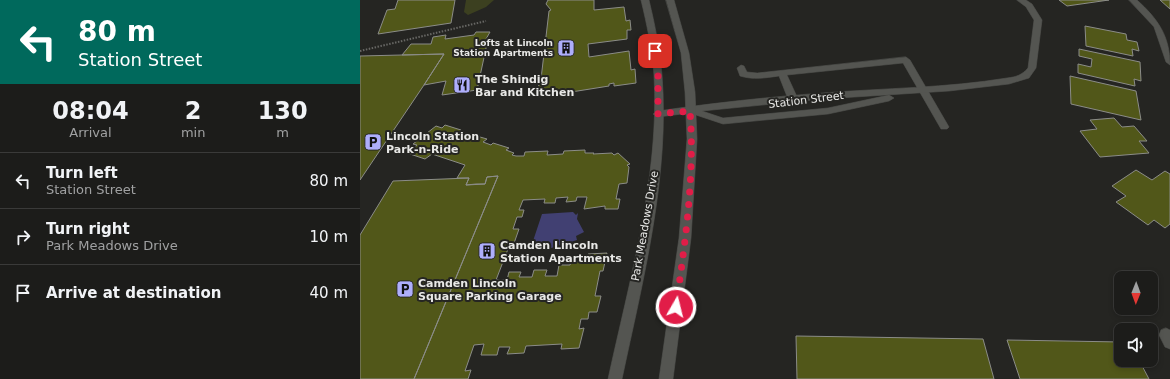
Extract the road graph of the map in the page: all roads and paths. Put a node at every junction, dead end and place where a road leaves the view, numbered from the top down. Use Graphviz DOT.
graph roads {
  1 [pos="645,0"];
  2 [pos="670,0"];
  3 [pos="1021,0"];
  4 [pos="1133,0"];
  5 [pos="486,21"];
  6 [pos="360,51"];
  7 [pos="1170,62"];
  8 [pos="741,68"];
  9 [pos="782,73"];
  10 [pos="925,90"];
  11 [pos="793,99"];
  12 [pos="690,111"];
  13 [pos="658,114"];
  14 [pos="944,127"];
  15 [pos="615,379"];
  16 [pos="666,379"];
  1 -- 13 [label="street, Park Meadows Drive"];
  2 -- 12 [label="street"];
  3 -- 10 [label="street, Station Street"];
  4 -- 7 [label="street"];
  5 -- 6 [label="path"];
  8 -- 9 [label="street"];
  9 -- 10 [label="street"];
  9 -- 11 [label="street"];
  10 -- 11 [label="street, Station Street"];
  10 -- 12 [label="street, Station Street"];
  10 -- 14 [label="street"];
  11 -- 12 [label="street, Station Street"];
  12 -- 13 [label="street, Station Street"];
  12 -- 16 [label="street"];
  13 -- 15 [label="street, Park Meadows Drive"];
}
